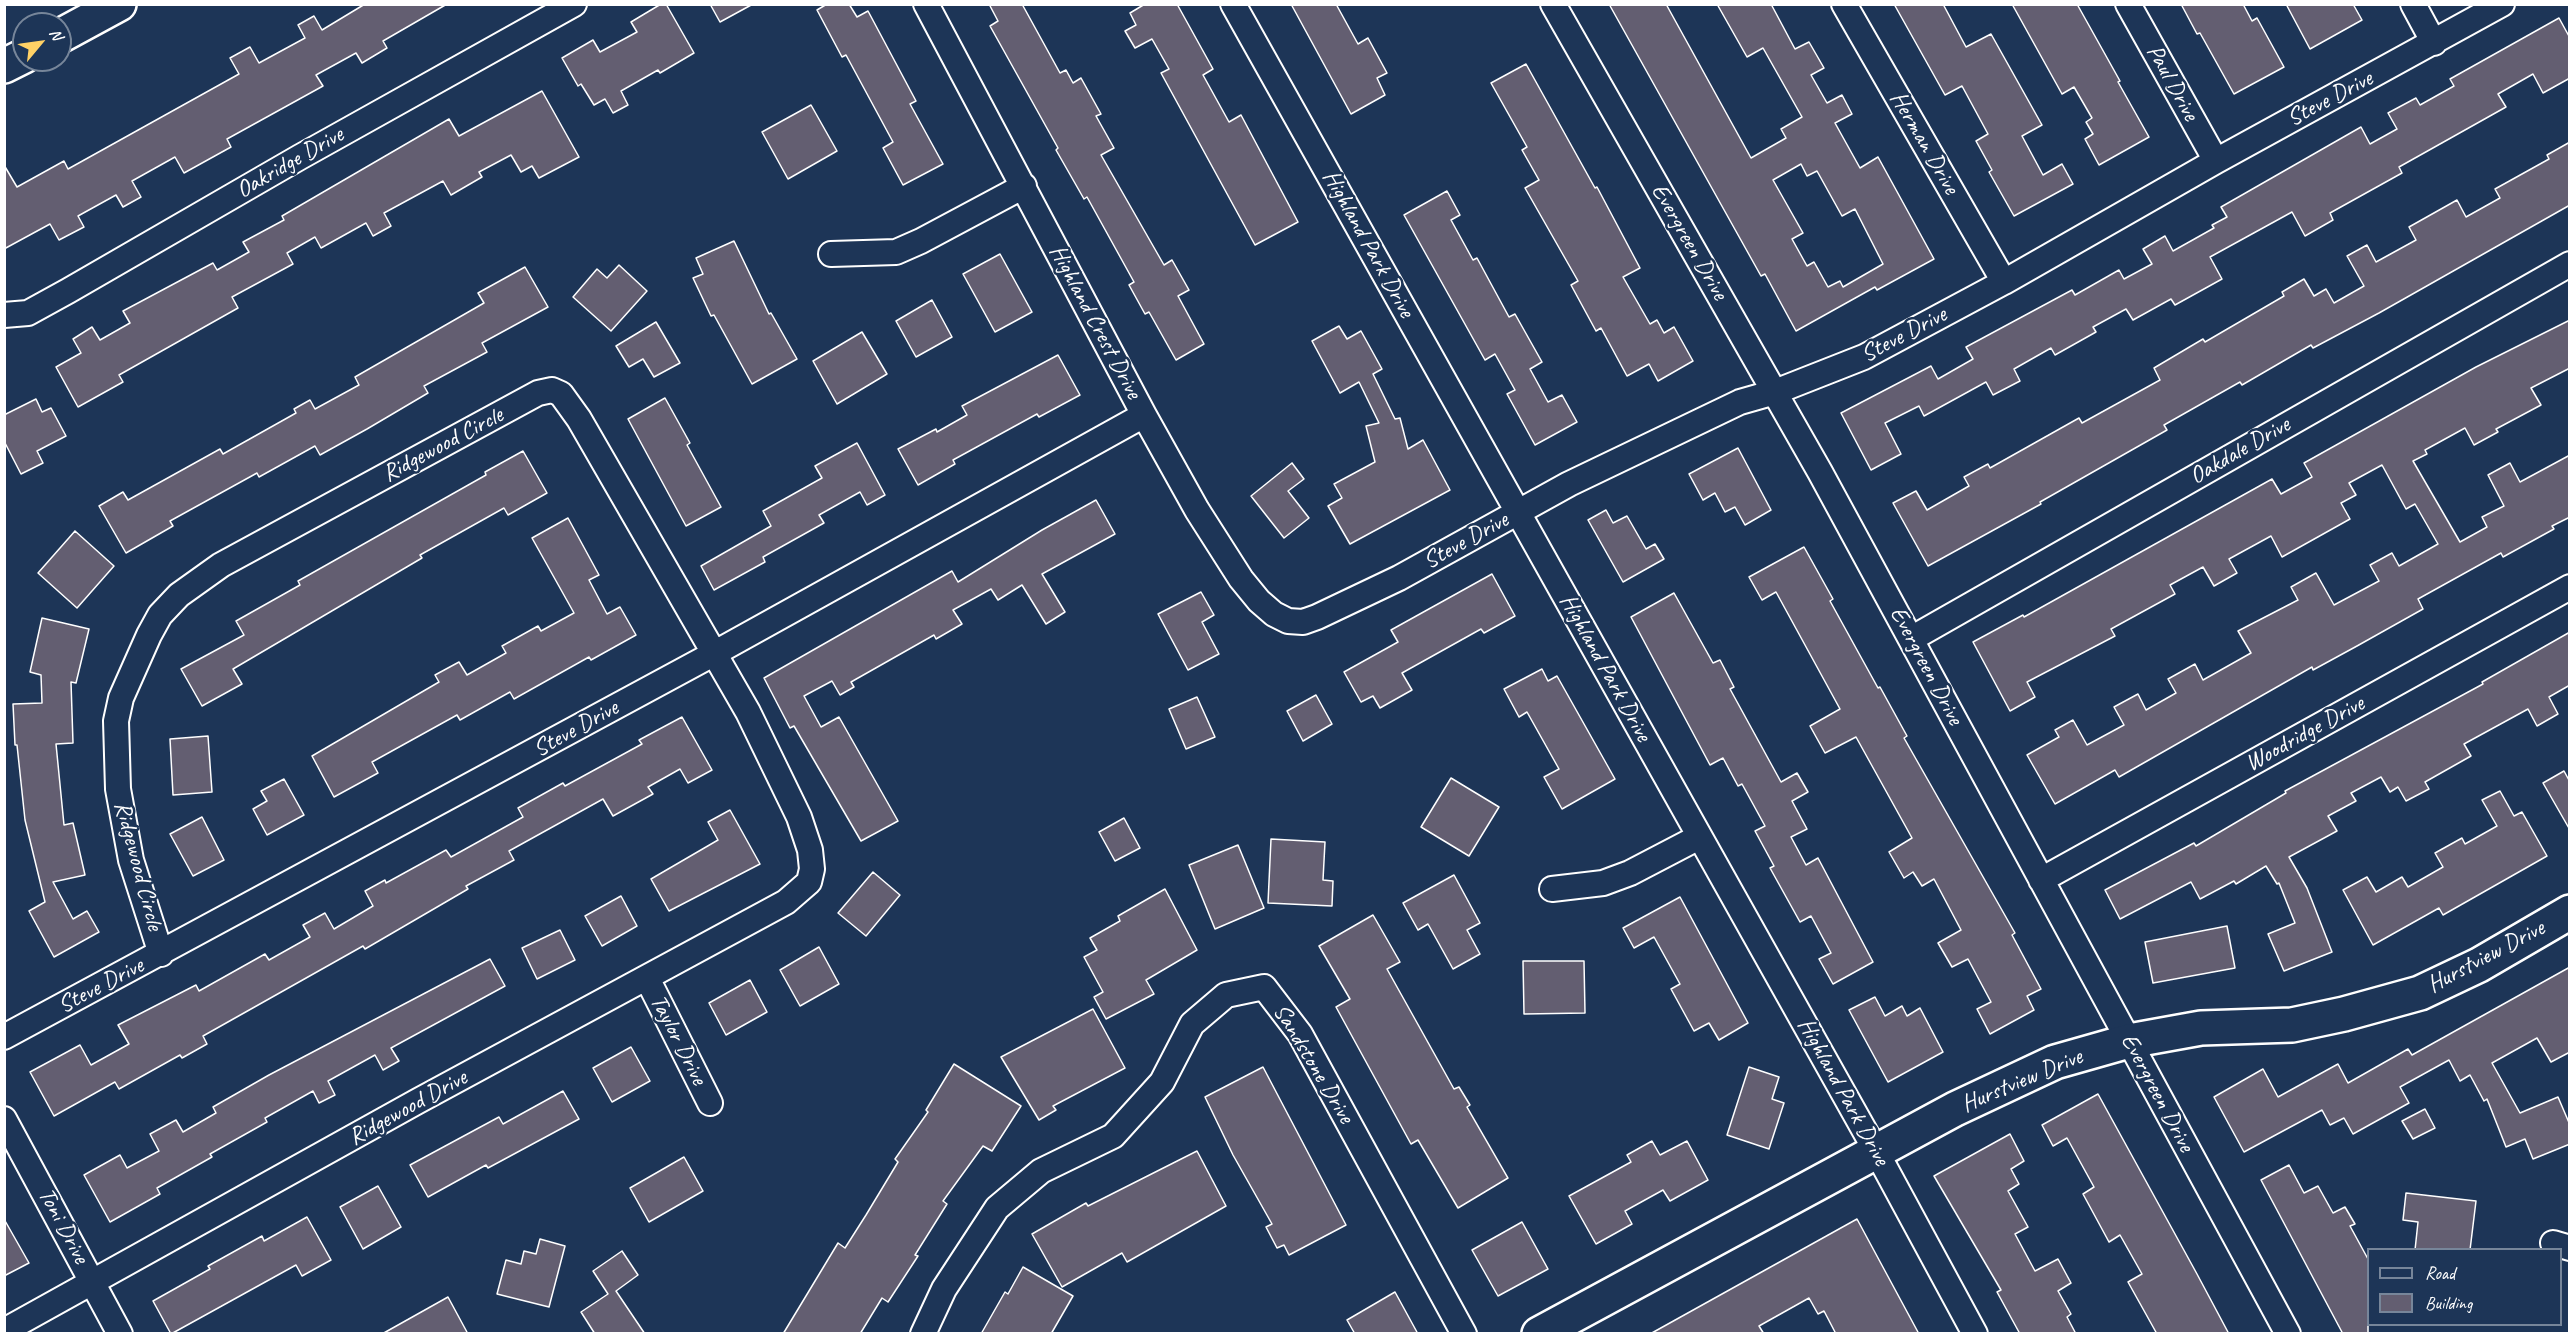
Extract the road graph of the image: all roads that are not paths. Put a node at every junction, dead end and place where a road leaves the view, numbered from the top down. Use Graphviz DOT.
graph roads {
  1 [pos="119,4"];
  2 [pos="574,4"];
  3 [pos="926,4"];
  4 [pos="1233,4"];
  5 [pos="1553,4"];
  6 [pos="1844,4"];
  7 [pos="2128,4"];
  8 [pos="2413,4"];
  9 [pos="2502,4"];
  10 [pos="72,29"];
  11 [pos="2434,43"];
  12 [pos="2216,161"];
  13 [pos="1024,186"];
  14 [pos="831,254"];
  15 [pos="2570,264"];
  16 [pos="2004,282"];
  17 [pos="4,315"];
  18 [pos="1775,392"];
  19 [pos="1144,415"];
  20 [pos="1518,512"];
  21 [pos="2570,587"];
  22 [pos="1288,621"];
  23 [pos="1911,639"];
  24 [pos="715,653"];
  25 [pos="1699,837"];
  26 [pos="2041,880"];
  27 [pos="809,882"];
  28 [pos="1552,889"];
  29 [pos="2570,912"];
  30 [pos="161,954"];
  31 [pos="647,978"];
  32 [pos="4,1037"];
  33 [pos="2129,1041"];
  34 [pos="710,1103"];
  35 [pos="4,1119"];
  36 [pos="1876,1152"];
  37 [pos="93,1282"];
  38 [pos="4,1331"];
  39 [pos="120,1334"];
  40 [pos="923,1334"];
  41 [pos="1464,1334"];
  42 [pos="1539,1334"];
  43 [pos="1975,1334"];
  44 [pos="2288,1334"];
  1 -- 10 [label="street"];
  2 -- 17 [label="street, Oakridge Drive"];
  3 -- 13 [label="street, Highland Crest Drive"];
  4 -- 20 [label="street, Highland Park Drive"];
  5 -- 18 [label="street, Evergreen Drive"];
  6 -- 16 [label="street, Herman Drive"];
  7 -- 12 [label="street, Paul Drive"];
  8 -- 11 [label="street"];
  9 -- 11 [label="street, Steve Drive"];
  11 -- 12 [label="street, Steve Drive"];
  12 -- 16 [label="street, Steve Drive"];
  13 -- 14 [label="street"];
  13 -- 19 [label="street, Highland Crest Drive"];
  15 -- 23 [label="street, Oakdale Drive"];
  16 -- 18 [label="street, Steve Drive"];
  18 -- 20 [label="street, Steve Drive"];
  18 -- 23 [label="street, Evergreen Drive"];
  19 -- 22 [label="street, Highland Crest Drive"];
  19 -- 24 [label="street, Steve Drive"];
  20 -- 22 [label="street, Steve Drive"];
  20 -- 25 [label="street, Highland Park Drive"];
  21 -- 26 [label="street, Woodridge Drive"];
  23 -- 26 [label="street, Evergreen Drive"];
  24 -- 27 [label="street, Ridgewood Circle"];
  24 -- 30 [label="street, Steve Drive"];
  24 -- 30 [label="street, Ridgewood Circle"];
  25 -- 28 [label="street"];
  25 -- 36 [label="street, Highland Park Drive"];
  26 -- 33 [label="street, Evergreen Drive"];
  27 -- 31 [label="street, Ridgewood Drive"];
  29 -- 33 [label="street, Hurstview Drive"];
  30 -- 32 [label="street, Steve Drive"];
  31 -- 34 [label="street, Taylor Drive"];
  31 -- 37 [label="street, Ridgewood Drive"];
  33 -- 36 [label="street, Hurstview Drive"];
  33 -- 44 [label="street, Evergreen Drive"];
  35 -- 37 [label="street, Toni Drive"];
  36 -- 42 [label="street, Hurstview Drive"];
  36 -- 43 [label="street, Highland Park Drive"];
  37 -- 38 [label="street, Ridgewood Drive"];
  37 -- 39 [label="street, Toni Drive"];
  40 -- 41 [label="street, Sandstone Drive"];
}
